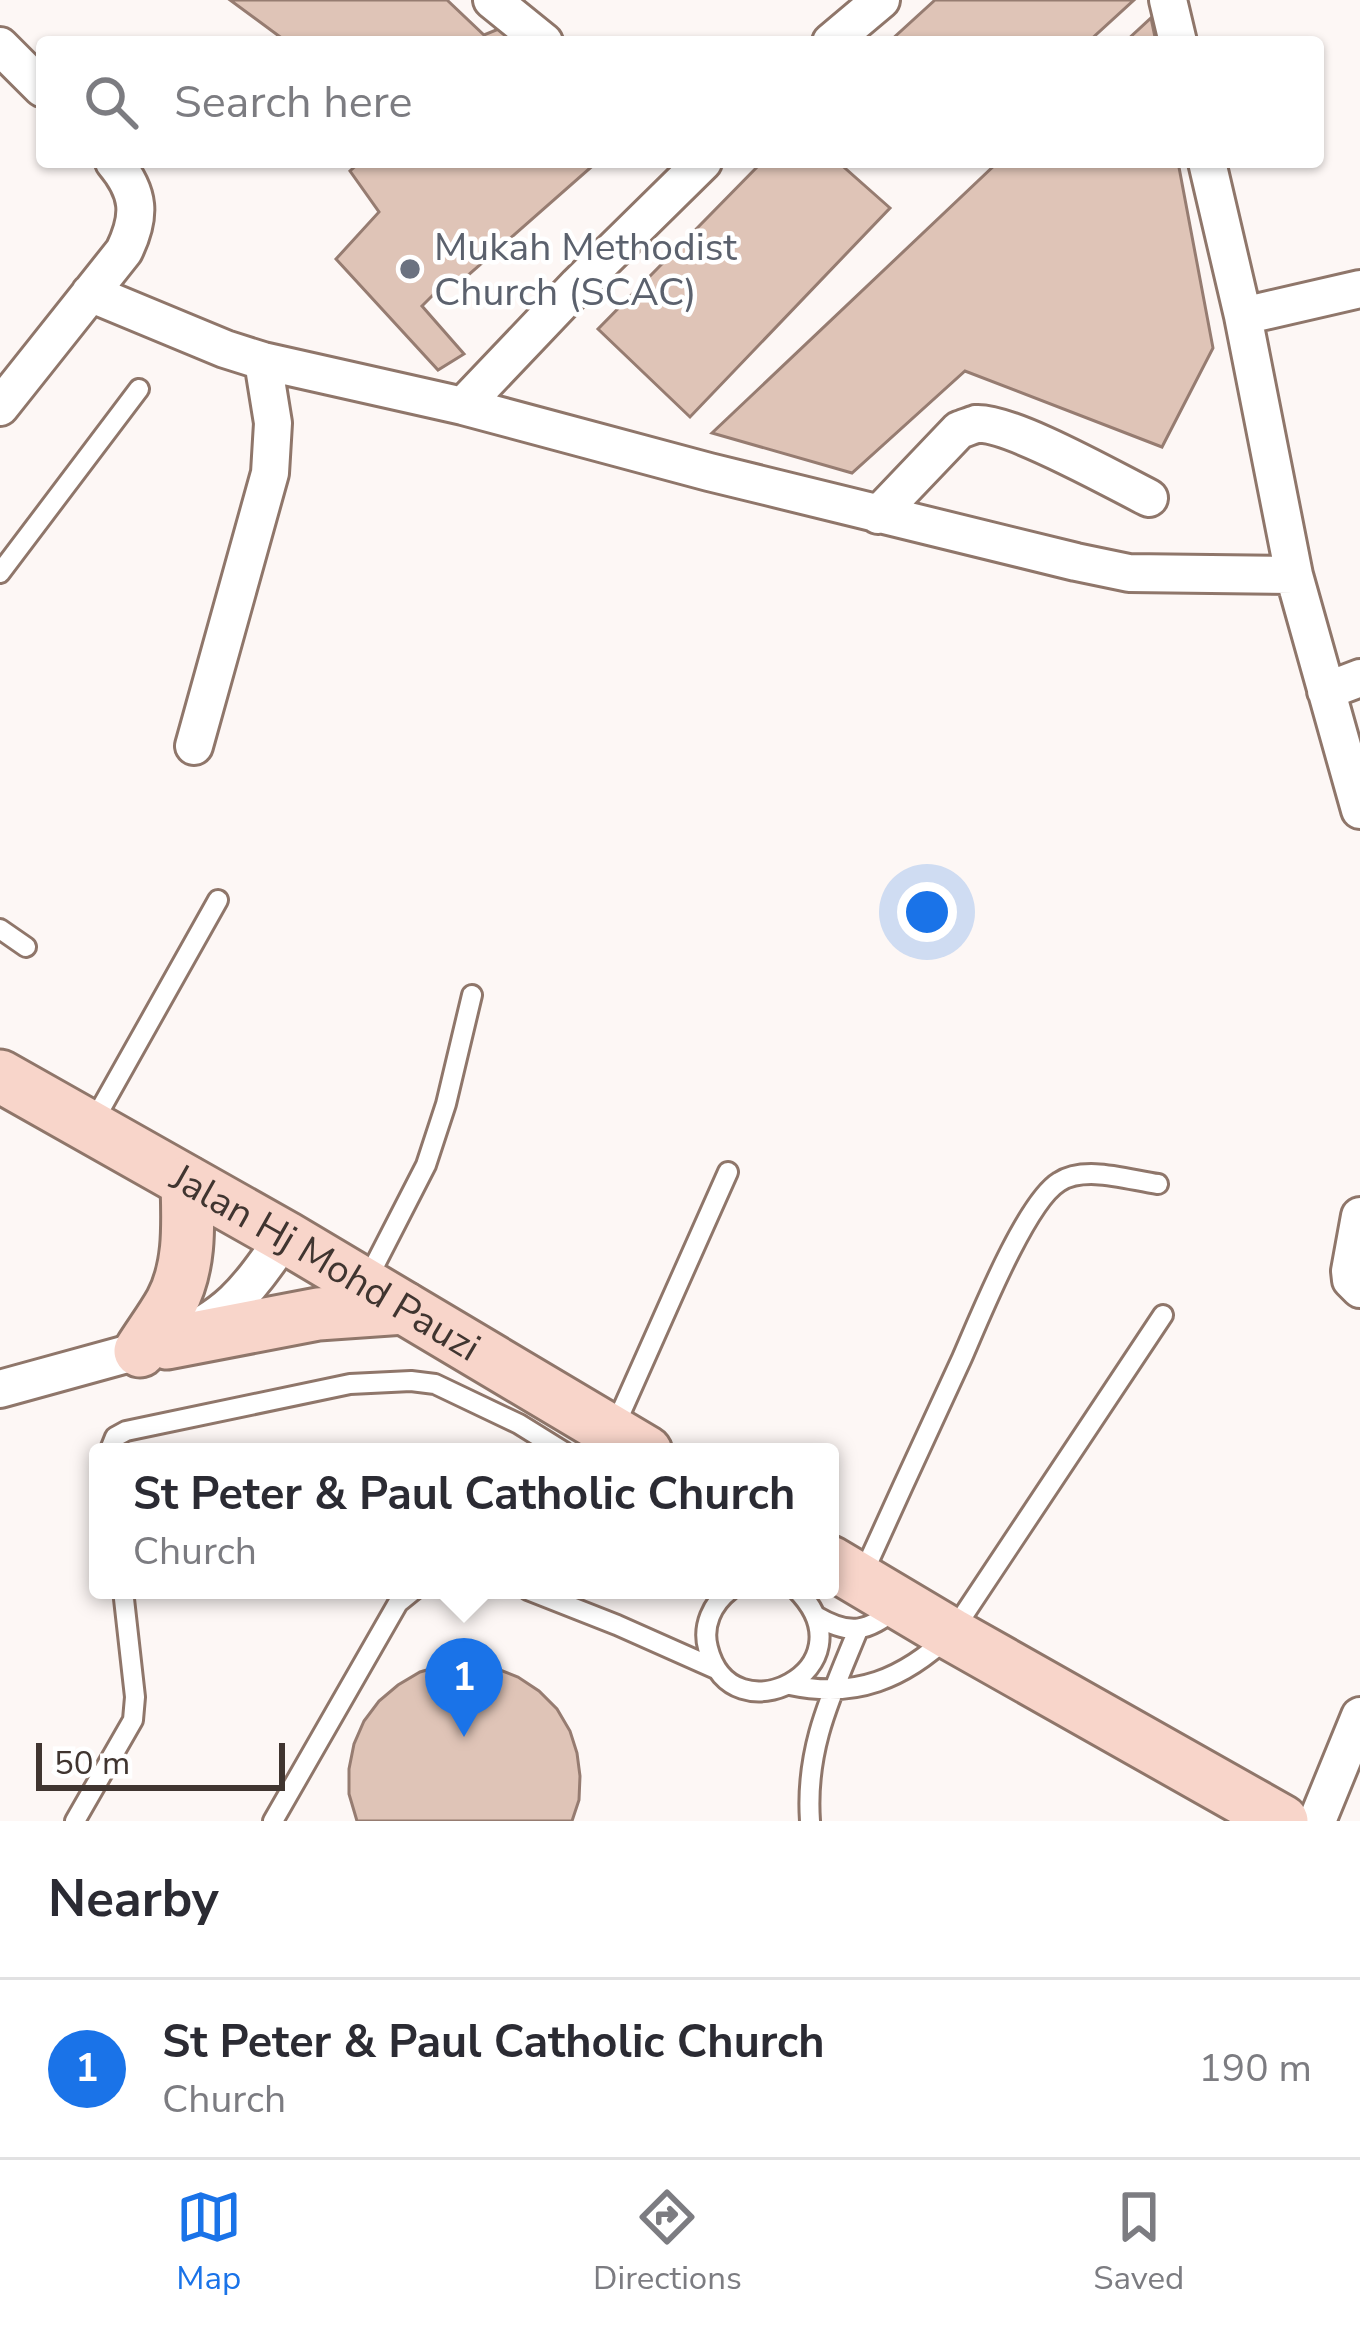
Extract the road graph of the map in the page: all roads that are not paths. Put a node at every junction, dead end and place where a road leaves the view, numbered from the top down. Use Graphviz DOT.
graph roads {
  1 [pos="492,0"];
  2 [pos="881,0"];
  3 [pos="1168,0"];
  4 [pos="537,36"];
  5 [pos="838,36"];
  6 [pos="1177,36"];
  7 [pos="0,46"];
  8 [pos="36,82"];
  9 [pos="119,168"];
  10 [pos="693,168"];
  11 [pos="1208,168"];
  12 [pos="1360,289"];
  13 [pos="90,293"];
  14 [pos="1243,316"];
  15 [pos="263,361"];
  16 [pos="139,389"];
  17 [pos="463,406"];
  18 [pos="0,407"];
  19 [pos="1149,499"];
  20 [pos="878,514"];
  21 [pos="0,573"];
  22 [pos="1294,574"];
  23 [pos="1343,684"];
  24 [pos="194,746"];
  25 [pos="1360,810"];
  26 [pos="218,900"];
  27 [pos="0,928"];
  28 [pos="26,947"];
  29 [pos="472,995"];
  30 [pos="0,1076"];
  31 [pos="91,1127"];
  32 [pos="728,1172"];
  33 [pos="188,1182"];
  34 [pos="1158,1184"];
  35 [pos="1360,1216"];
  36 [pos="285,1237"];
  37 [pos="1360,1289"];
  38 [pos="384,1296"];
  39 [pos="1163,1315"];
  40 [pos="153,1347"];
  41 [pos="0,1389"];
  42 [pos="629,1442"];
  43 [pos="113,1443"];
  44 [pos="550,1443"];
  45 [pos="863,1594"];
  46 [pos="124,1599"];
  47 [pos="403,1599"];
  48 [pos="552,1599"];
  49 [pos="722,1599"];
  50 [pos="805,1599"];
  51 [pos="816,1616"];
  52 [pos="951,1634"];
  53 [pos="716,1669"];
  54 [pos="790,1685"];
  55 [pos="832,1691"];
  56 [pos="1360,1716"];
  57 [pos="278,1812"];
  58 [pos="1265,1817"];
  59 [pos="75,1821"];
  60 [pos="810,1821"];
  61 [pos="1317,1821"];
  1 -- 4 [label="street"];
  2 -- 5 [label="street"];
  3 -- 6 [label="street"];
  7 -- 8 [label="street"];
  9 -- 13 [label="street"];
  10 -- 17 [label="street"];
  11 -- 14 [label="street"];
  12 -- 14 [label="street"];
  13 -- 15 [label="street"];
  13 -- 18 [label="street"];
  14 -- 22 [label="street"];
  15 -- 17 [label="street"];
  15 -- 24 [label="street"];
  16 -- 21 [label="lane"];
  17 -- 20 [label="street"];
  19 -- 20 [label="street"];
  20 -- 22 [label="street"];
  22 -- 23 [label="street"];
  23 -- 25 [label="street"];
  26 -- 31 [label="lane"];
  27 -- 28 [label="lane"];
  29 -- 38 [label="lane"];
  30 -- 31 [label="street, Jalan Hj Mohd Pauzi"];
  31 -- 33 [label="street, Jalan Hj Mohd Pauzi"];
  32 -- 42 [label="lane"];
  33 -- 36 [label="street, Jalan Hj Mohd Pauzi"];
  33 -- 40 [label="street"];
  34 -- 45 [label="lane"];
  35 -- 37 [label="street"];
  36 -- 38 [label="street, Jalan Hj Mohd Pauzi"];
  36 -- 40 [label="street"];
  38 -- 40 [label="street"];
  38 -- 42 [label="street, Jalan Hj Mohd Pauzi"];
  39 -- 52 [label="lane"];
  40 -- 41 [label="street"];
  43 -- 44 [label="lane"];
  45 -- 51 [label="lane"];
  45 -- 52 [label="street"];
  45 -- 55 [label="lane"];
  46 -- 59 [label="lane"];
  47 -- 57 [label="lane"];
  48 -- 53 [label="lane"];
  49 -- 53 [label="lane"];
  50 -- 51 [label="lane"];
  51 -- 54 [label="lane"];
  52 -- 55 [label="lane"];
  52 -- 58 [label="street"];
  53 -- 54 [label="lane"];
  54 -- 55 [label="lane"];
  55 -- 60 [label="lane"];
  56 -- 61 [label="street"];
}
